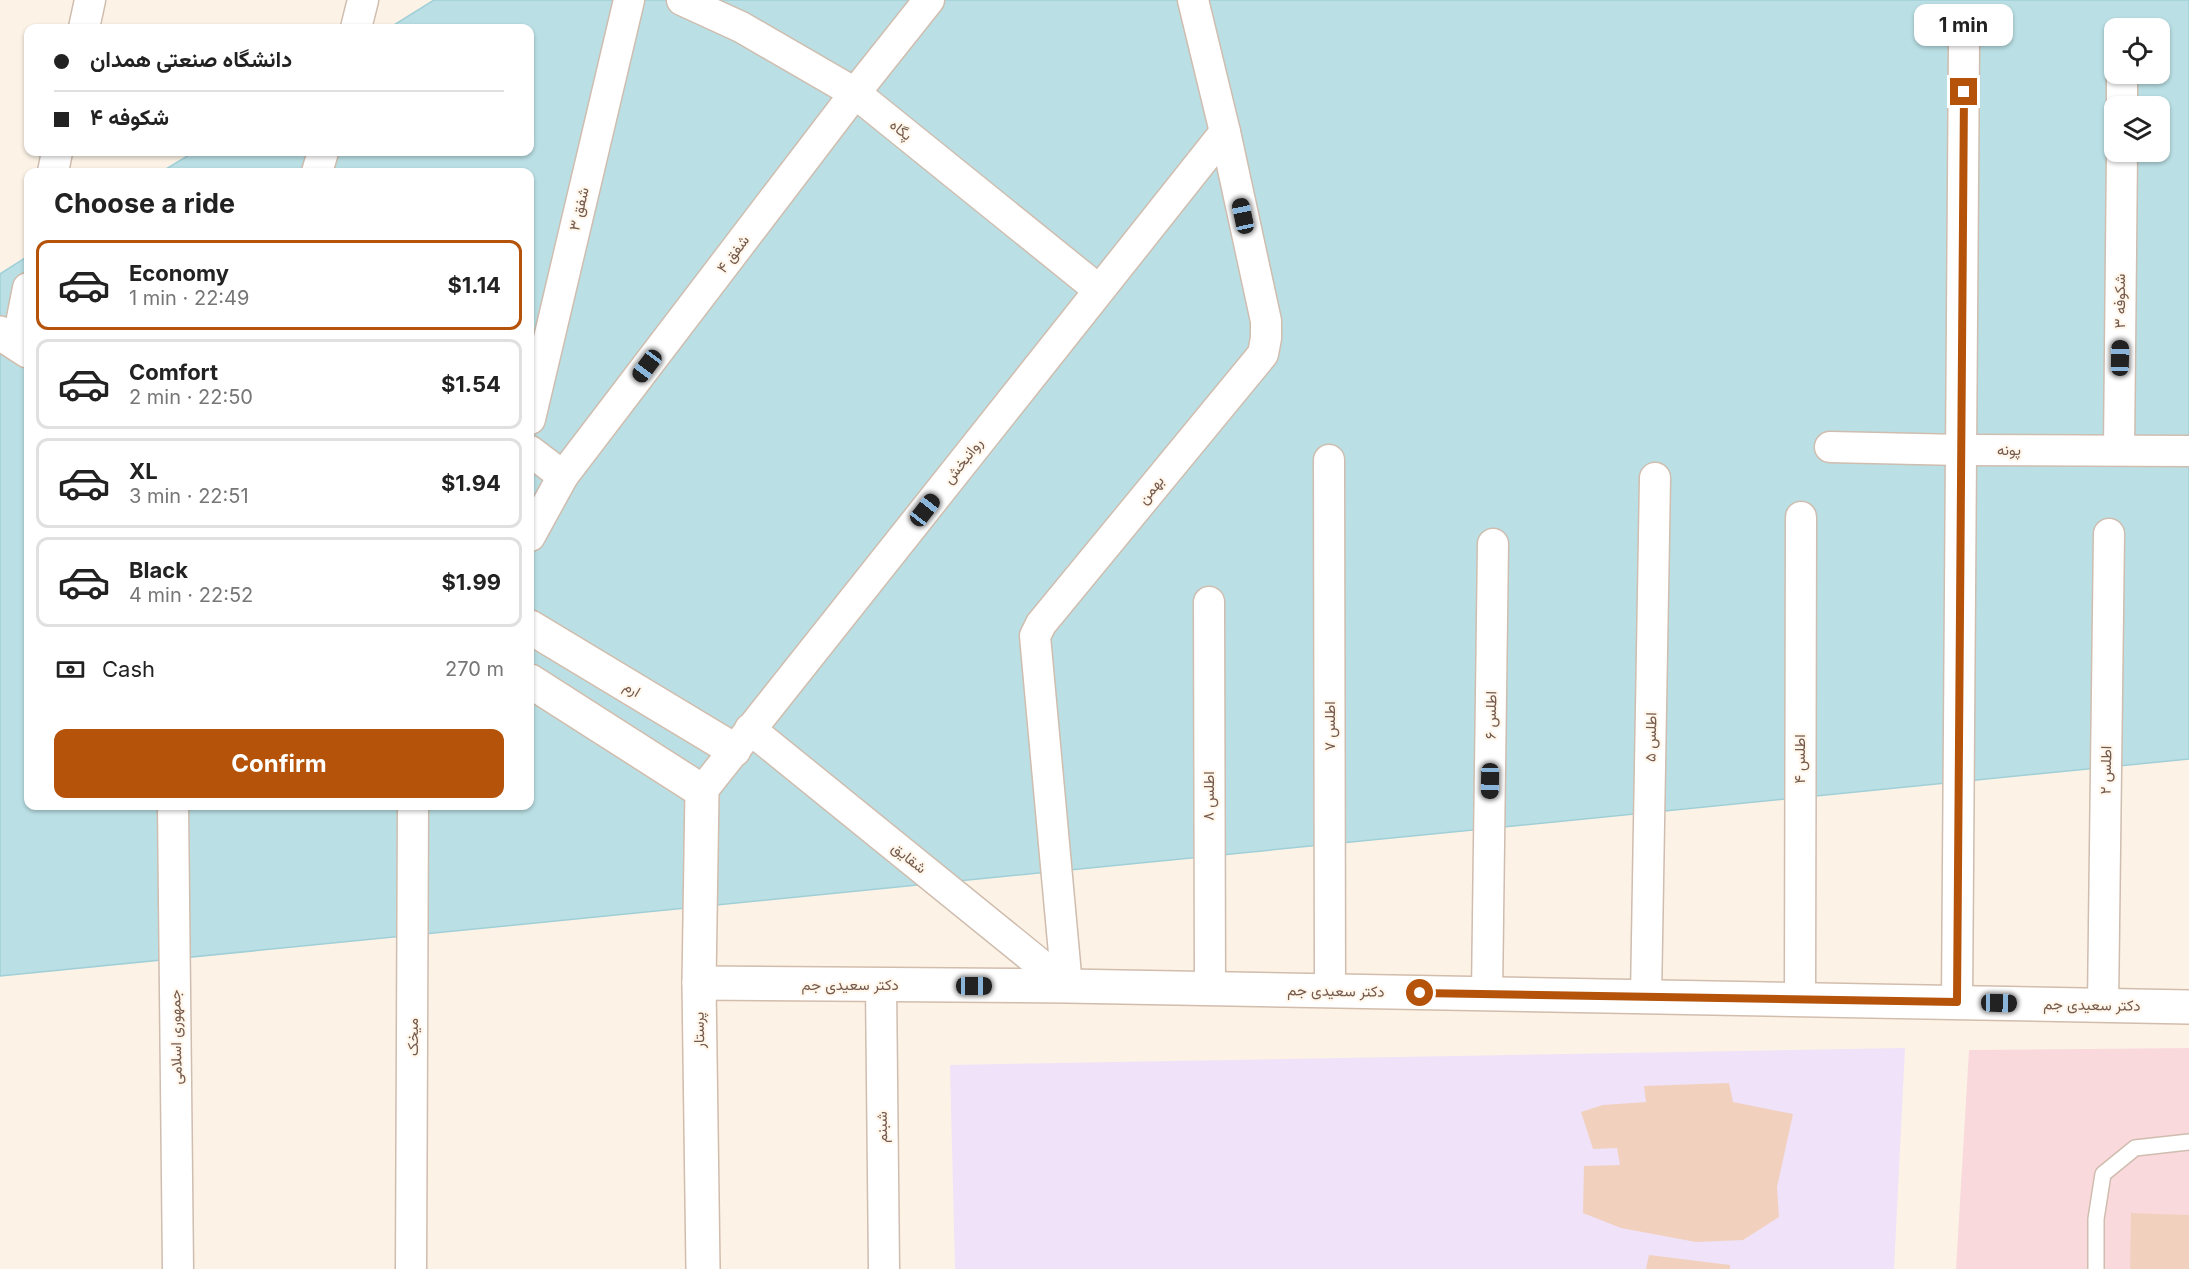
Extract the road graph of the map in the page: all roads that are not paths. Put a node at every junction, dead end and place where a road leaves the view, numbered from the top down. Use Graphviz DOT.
graph roads {
  1 [pos="90,0"];
  2 [pos="363,0"];
  3 [pos="629,0"];
  4 [pos="682,0"];
  5 [pos="929,0"];
  6 [pos="1193,0"];
  7 [pos="85,24"];
  8 [pos="357,24"];
  9 [pos="1964,44"];
  10 [pos="855,93"];
  11 [pos="1225,132"];
  12 [pos="2122,162"];
  13 [pos="1099,290"];
  14 [pos="24,305"];
  15 [pos="15,343"];
  16 [pos="534,402"];
  17 [pos="1830,447"];
  18 [pos="1962,450"];
  19 [pos="2119,450"];
  20 [pos="2189,451"];
  21 [pos="534,454"];
  22 [pos="1329,460"];
  23 [pos="563,476"];
  24 [pos="1655,478"];
  25 [pos="1801,517"];
  26 [pos="534,529"];
  27 [pos="2109,534"];
  28 [pos="1493,544"];
  29 [pos="1209,602"];
  30 [pos="534,629"];
  31 [pos="534,684"];
  32 [pos="742,740"];
  33 [pos="702,790"];
  34 [pos="173,810"];
  35 [pos="413,810"];
  36 [pos="699,983"];
  37 [pos="881,985"];
  38 [pos="1067,986"];
  39 [pos="1210,989"];
  40 [pos="1330,991"];
  41 [pos="1487,994"];
  42 [pos="1646,997"];
  43 [pos="1800,1000"];
  44 [pos="1957,1002"];
  45 [pos="2103,1006"];
  46 [pos="2189,1007"];
  47 [pos="2189,1142"];
  48 [pos="178,1269"];
  49 [pos="411,1269"];
  50 [pos="703,1269"];
  51 [pos="884,1269"];
  52 [pos="2096,1269"];
  1 -- 7 [label="street"];
  2 -- 8 [label="street"];
  3 -- 16 [label="street, شفق ۳"];
  4 -- 10 [label="street, پگاه"];
  5 -- 10 [label="street, شفق ۴"];
  6 -- 11 [label="street, بهمن"];
  9 -- 18 [label="street"];
  10 -- 13 [label="street, پگاه"];
  10 -- 23 [label="street, شفق ۴"];
  11 -- 13 [label="street, روانبخش"];
  11 -- 38 [label="street, بهمن"];
  12 -- 19 [label="street, شکوفه ۳"];
  13 -- 32 [label="street, روانبخش"];
  14 -- 15 [label="street"];
  17 -- 18 [label="street, پونه"];
  18 -- 19 [label="street, پونه"];
  18 -- 44 [label="street"];
  19 -- 20 [label="street, پونه"];
  21 -- 23 [label="street"];
  22 -- 40 [label="street, اطلس ۷"];
  23 -- 26 [label="street, شفق ۴"];
  24 -- 42 [label="street, اطلس ۵"];
  25 -- 43 [label="street, اطلس ۴"];
  27 -- 45 [label="street, اطلس ۲"];
  28 -- 41 [label="street, اطلس ۶"];
  29 -- 39 [label="street, اطلس ۸"];
  30 -- 32 [label="street, ارم"];
  31 -- 33 [label="street"];
  32 -- 33 [label="street, روانبخش"];
  32 -- 38 [label="street, شقایق"];
  33 -- 36 [label="street, پرستار"];
  34 -- 48 [label="street, جمهوری اسلامی"];
  35 -- 49 [label="street, میخک"];
  36 -- 37 [label="street, دکتر سعیدی جم"];
  36 -- 50 [label="street, پرستار"];
  37 -- 38 [label="street, دکتر سعیدی جم"];
  37 -- 51 [label="street, شبنم"];
  38 -- 39 [label="street, دکتر سعیدی جم"];
  39 -- 40 [label="street, دکتر سعیدی جم"];
  40 -- 41 [label="street, دکتر سعیدی جم"];
  41 -- 42 [label="street, دکتر سعیدی جم"];
  42 -- 43 [label="street, دکتر سعیدی جم"];
  43 -- 44 [label="street, دکتر سعیدی جم"];
  44 -- 45 [label="street, دکتر سعیدی جم"];
  45 -- 46 [label="street, دکتر سعیدی جم"];
  47 -- 52 [label="lane"];
}
